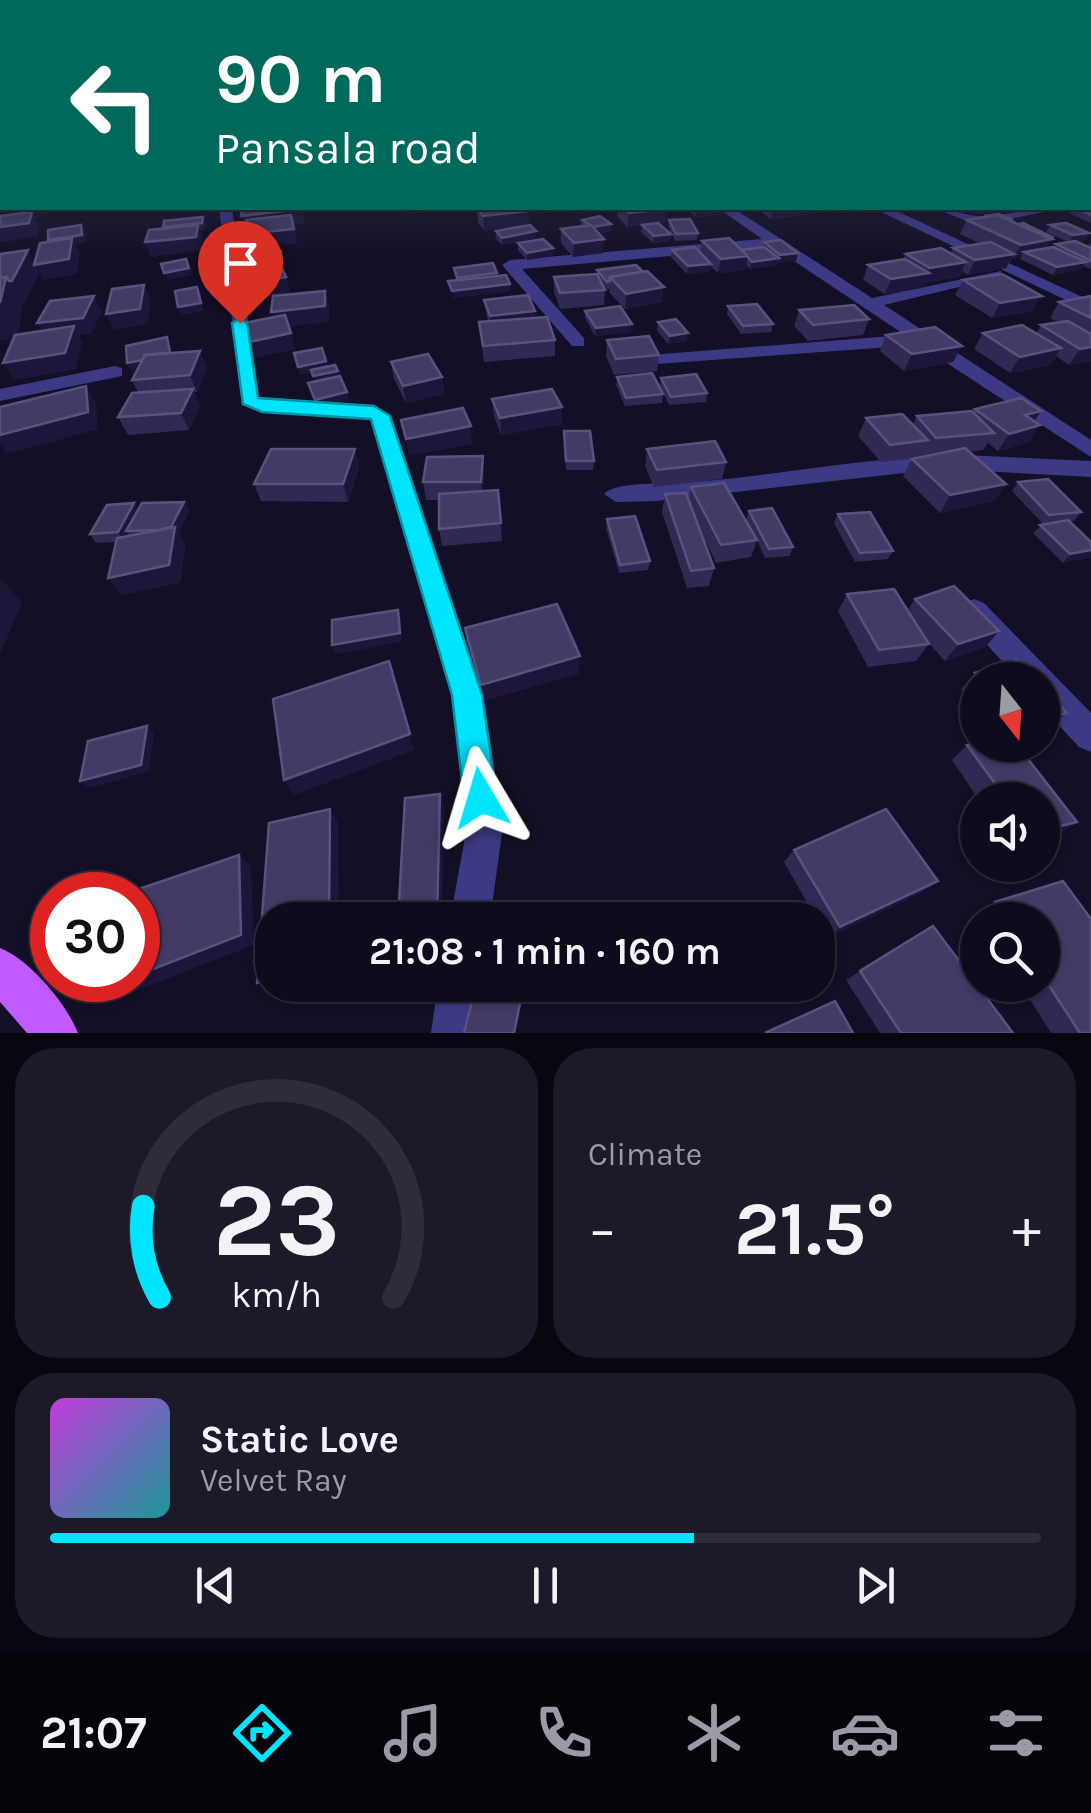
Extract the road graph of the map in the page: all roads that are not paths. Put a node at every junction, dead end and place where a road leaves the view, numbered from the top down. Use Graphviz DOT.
graph roads {
  1 [pos="225,210"];
  2 [pos="728,210"];
  3 [pos="884,210"];
  4 [pos="947,210"];
  5 [pos="1044,210"];
  6 [pos="776,242"];
  7 [pos="1015,270"];
  8 [pos="872,303"];
  9 [pos="1091,307"];
  10 [pos="927,339"];
  11 [pos="578,342"];
  12 [pos="663,360"];
  13 [pos="115,372"];
  14 [pos="0,396"];
  15 [pos="1091,450"];
  16 [pos="1091,469"];
  17 [pos="616,494"];
  18 [pos="967,604"];
  19 [pos="1022,662"];
  20 [pos="1060,703"];
  21 [pos="1091,736"];
  22 [pos="473,902"];
  23 [pos="0,968"];
  24 [pos="458,1002"];
  25 [pos="56,1033"];
  26 [pos="453,1033"];
  1 -- 22 [label="street"];
  2 -- 6 [label="street"];
  3 -- 7 [label="street"];
  4 -- 5 [label="street"];
  6 -- 8 [label="street"];
  6 -- 11 [label="street"];
  7 -- 8 [label="street"];
  7 -- 9 [label="street"];
  8 -- 10 [label="street"];
  10 -- 12 [label="street"];
  10 -- 15 [label="street"];
  13 -- 14 [label="street"];
  16 -- 17 [label="street"];
  18 -- 19 [label="street"];
  20 -- 21 [label="street"];
  23 -- 25 [label="main road"];
  24 -- 26 [label="street"];
}
